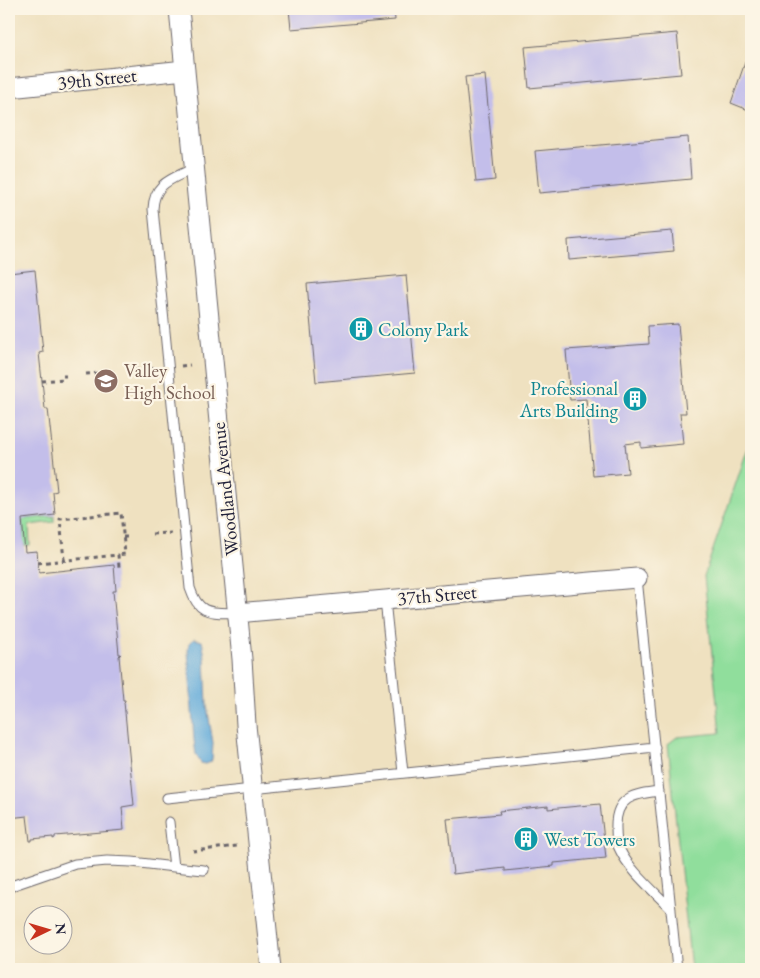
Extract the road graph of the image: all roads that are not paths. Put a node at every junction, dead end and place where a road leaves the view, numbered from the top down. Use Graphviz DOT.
graph roads {
  1 [pos="179,9"];
  2 [pos="185,70"];
  3 [pos="9,88"];
  4 [pos="194,168"];
  5 [pos="637,578"];
  6 [pos="385,600"];
  7 [pos="237,613"];
  8 [pos="655,747"];
  9 [pos="403,773"];
  10 [pos="252,788"];
  11 [pos="659,790"];
  12 [pos="167,798"];
  13 [pos="169,822"];
  14 [pos="174,867"];
  15 [pos="204,870"];
  16 [pos="9,888"];
  17 [pos="671,909"];
  18 [pos="271,969"];
  19 [pos="677,969"];
  1 -- 2 [label="street, Woodland Avenue"];
  2 -- 3 [label="street, 39th Street"];
  2 -- 4 [label="street, Woodland Avenue"];
  4 -- 7 [label="street, Woodland Avenue"];
  4 -- 7 [label="lane"];
  5 -- 6 [label="street, 37th Street"];
  5 -- 8 [label="lane"];
  6 -- 7 [label="street, 37th Street"];
  6 -- 9 [label="lane"];
  7 -- 10 [label="street, Woodland Avenue"];
  8 -- 9 [label="lane"];
  8 -- 11 [label="lane"];
  9 -- 10 [label="lane"];
  10 -- 12 [label="lane"];
  10 -- 18 [label="street, Woodland Avenue"];
  11 -- 17 [label="lane"];
  11 -- 17 [label="lane"];
  13 -- 14 [label="lane"];
  14 -- 15 [label="lane"];
  14 -- 16 [label="lane"];
  17 -- 19 [label="lane"];
}
